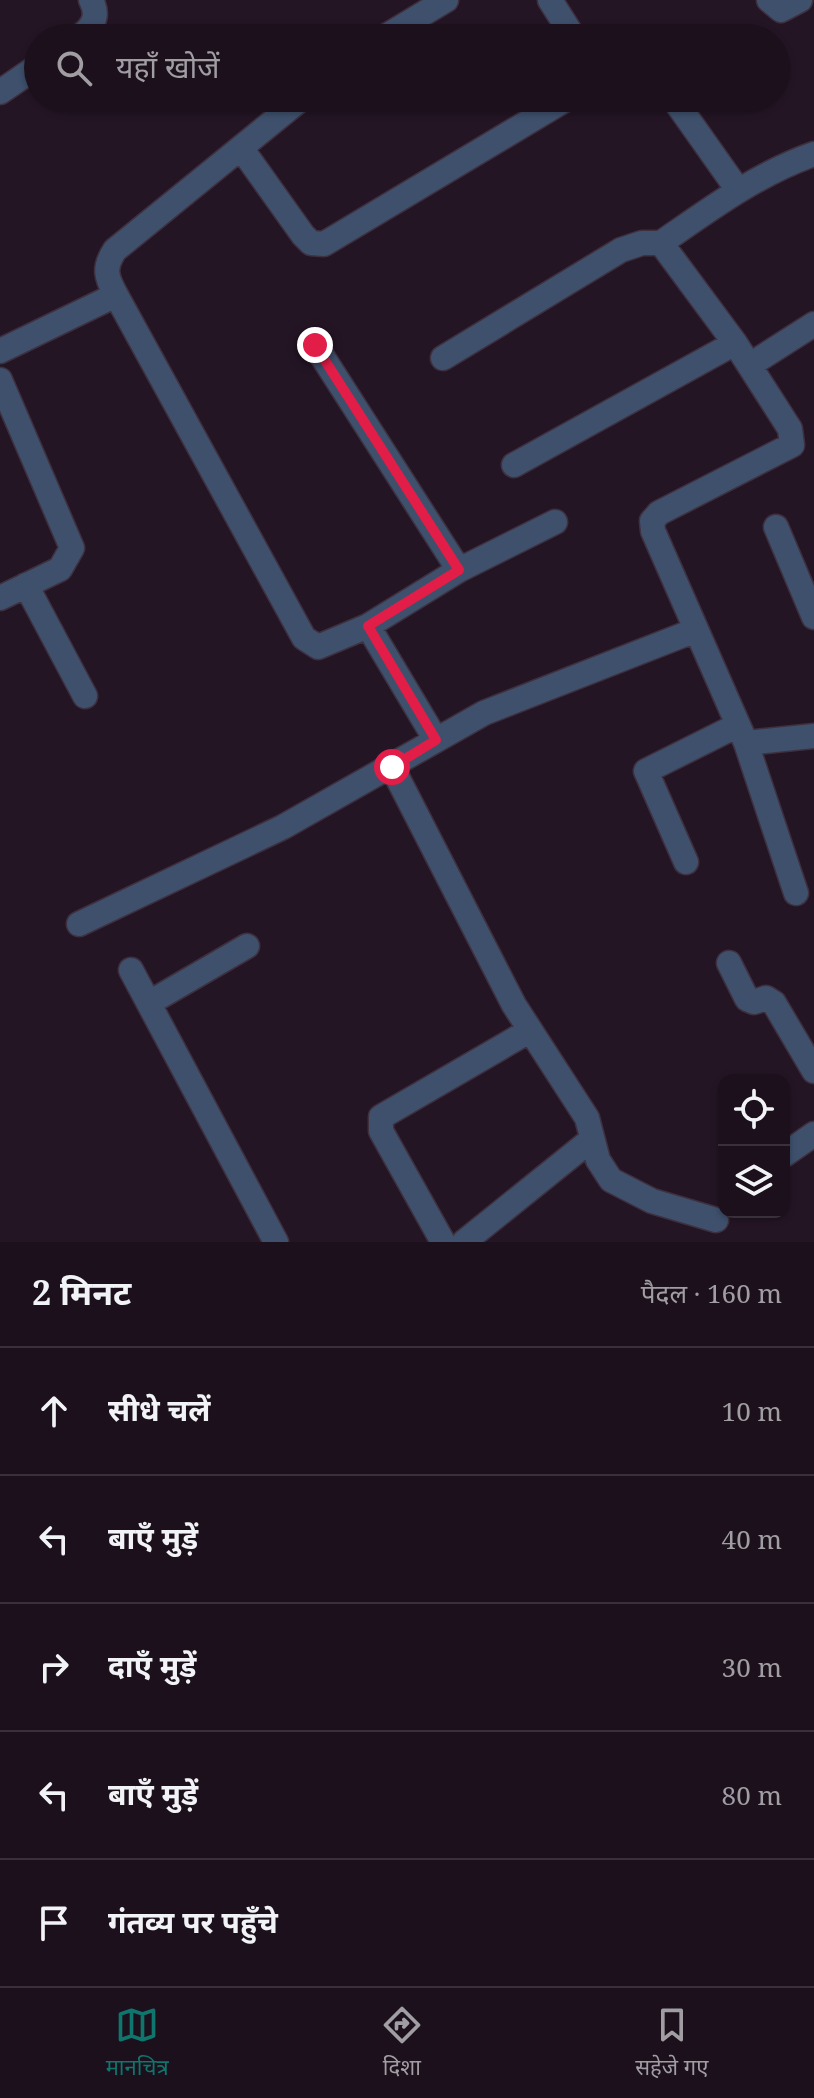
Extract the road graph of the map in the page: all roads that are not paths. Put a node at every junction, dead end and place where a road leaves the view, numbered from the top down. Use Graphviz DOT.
graph roads {
  1 [pos="91,0"];
  2 [pos="446,0"];
  3 [pos="550,0"];
  4 [pos="769,0"];
  5 [pos="800,0"];
  6 [pos="93,24"];
  7 [pos="406,24"];
  8 [pos="565,24"];
  9 [pos="24,76"];
  10 [pos="0,92"];
  11 [pos="285,112"];
  12 [pos="545,112"];
  13 [pos="683,112"];
  14 [pos="241,148"];
  15 [pos="814,154"];
  16 [pos="738,190"];
  17 [pos="661,243"];
  18 [pos="116,295"];
  19 [pos="814,324"];
  20 [pos="735,343"];
  21 [pos="315,345"];
  22 [pos="0,351"];
  23 [pos="443,358"];
  24 [pos="750,365"];
  25 [pos="0,380"];
  26 [pos="514,465"];
  27 [pos="555,522"];
  28 [pos="776,527"];
  29 [pos="459,570"];
  30 [pos="26,585"];
  31 [pos="0,598"];
  32 [pos="814,617"];
  33 [pos="368,626"];
  34 [pos="696,630"];
  35 [pos="85,696"];
  36 [pos="742,734"];
  37 [pos="814,736"];
  38 [pos="436,740"];
  39 [pos="392,767"];
  40 [pos="686,862"];
  41 [pos="796,893"];
  42 [pos="79,924"];
  43 [pos="247,946"];
  44 [pos="729,963"];
  45 [pos="131,970"];
  46 [pos="149,1003"];
  47 [pos="529,1031"];
  48 [pos="814,1071"];
  49 [pos="814,1134"];
  50 [pos="592,1139"];
  51 [pos="790,1151"];
  52 [pos="718,1214"];
  53 [pos="718,1218"];
  54 [pos="276,1242"];
  55 [pos="443,1242"];
  56 [pos="464,1242"];
  57 [pos="705,1242"];
  1 -- 6 [label="street"];
  2 -- 7 [label="street"];
  3 -- 8 [label="street"];
  4 -- 5 [label="street"];
  9 -- 10 [label="street"];
  11 -- 14 [label="street"];
  12 -- 14 [label="street"];
  13 -- 16 [label="street"];
  14 -- 18 [label="street"];
  15 -- 16 [label="street"];
  16 -- 17 [label="street"];
  17 -- 20 [label="street"];
  17 -- 23 [label="street"];
  18 -- 22 [label="street"];
  18 -- 33 [label="street"];
  19 -- 24 [label="street"];
  20 -- 24 [label="street"];
  20 -- 26 [label="street"];
  21 -- 29 [label="street"];
  24 -- 34 [label="street"];
  25 -- 30 [label="street"];
  27 -- 29 [label="street"];
  28 -- 32 [label="street"];
  29 -- 33 [label="street"];
  30 -- 31 [label="street"];
  30 -- 35 [label="street"];
  33 -- 38 [label="street"];
  34 -- 36 [label="street"];
  34 -- 38 [label="street"];
  36 -- 37 [label="street"];
  36 -- 40 [label="street"];
  36 -- 41 [label="street"];
  38 -- 39 [label="street"];
  39 -- 42 [label="street"];
  39 -- 47 [label="street"];
  43 -- 46 [label="street"];
  44 -- 48 [label="street"];
  45 -- 46 [label="street"];
  46 -- 54 [label="street"];
  47 -- 50 [label="street"];
  47 -- 55 [label="street"];
  49 -- 51 [label="street"];
  50 -- 52 [label="street"];
  50 -- 56 [label="street"];
  53 -- 57 [label="street"];
}
